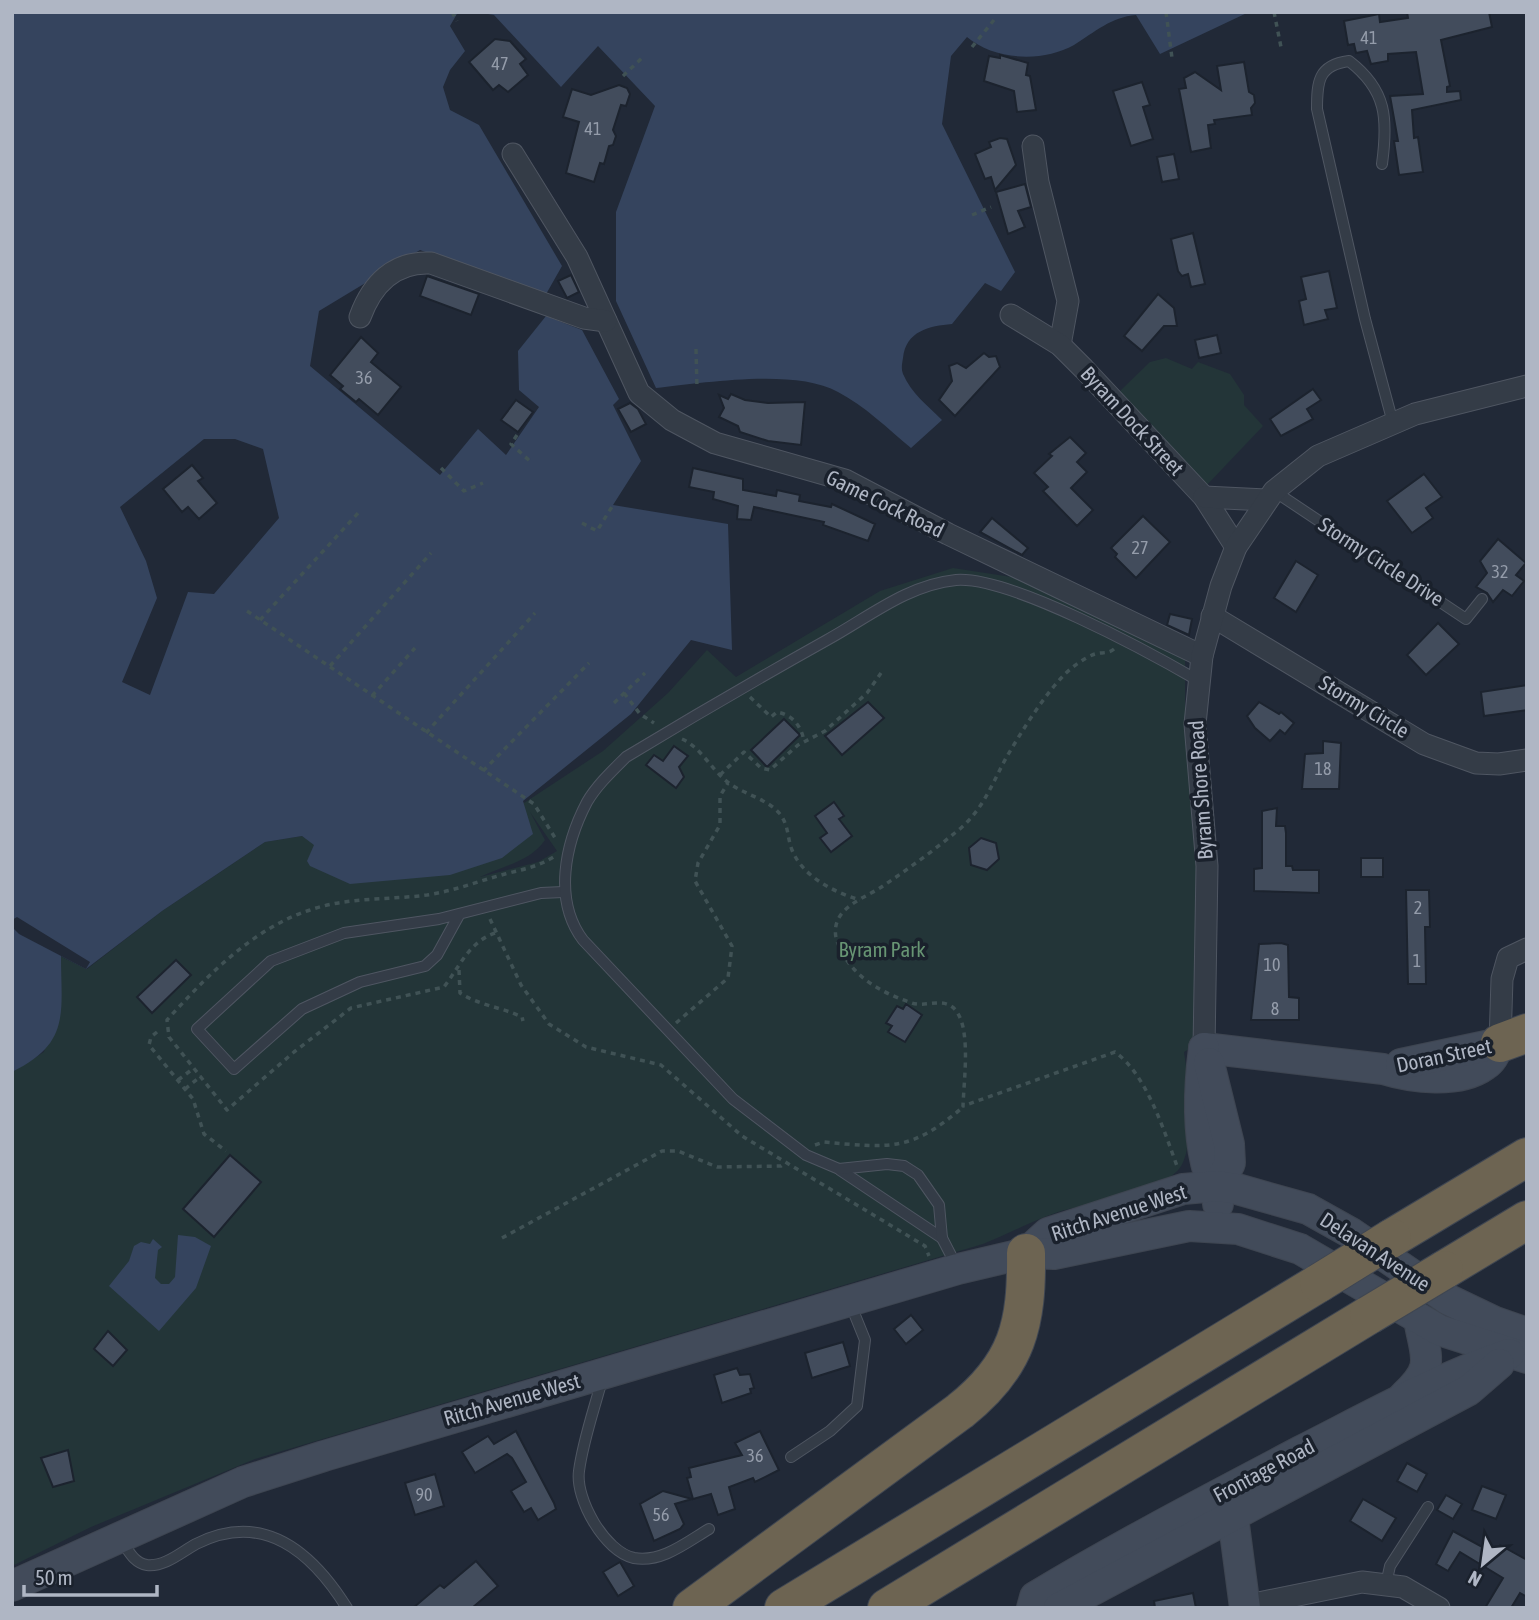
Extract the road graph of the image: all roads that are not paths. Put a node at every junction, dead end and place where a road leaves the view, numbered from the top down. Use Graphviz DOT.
graph roads {
  1 [pos="1033,146"];
  2 [pos="513,154"];
  3 [pos="1382,164"];
  4 [pos="1011,315"];
  5 [pos="360,317"];
  6 [pos="606,321"];
  7 [pos="1060,345"];
  8 [pos="1527,386"];
  9 [pos="1393,423"];
  10 [pos="1270,495"];
  11 [pos="1204,497"];
  12 [pos="1236,547"];
  13 [pos="1482,599"];
  14 [pos="1212,616"];
  15 [pos="1202,656"];
  16 [pos="1199,681"];
  17 [pos="1527,761"];
  18 [pos="564,891"];
  19 [pos="459,915"];
  20 [pos="1527,949"];
  21 [pos="1513,1038"];
  22 [pos="1204,1048"];
  23 [pos="1527,1157"];
  24 [pos="839,1169"];
  25 [pos="1217,1186"];
  26 [pos="1527,1220"];
  27 [pos="1219,1228"];
  28 [pos="942,1238"];
  29 [pos="1026,1253"];
  30 [pos="958,1269"];
  31 [pos="848,1299"];
  32 [pos="1419,1319"];
  33 [pos="1522,1347"];
  34 [pos="603,1373"];
  35 [pos="1403,1398"];
  36 [pos="791,1457"];
  37 [pos="1231,1488"];
  38 [pos="1429,1507"];
  39 [pos="1231,1519"];
  40 [pos="709,1529"];
  41 [pos="118,1536"];
  42 [pos="1386,1584"];
  43 [pos="12,1586"];
  44 [pos="1427,1605"];
  45 [pos="1245,1607"];
  46 [pos="347,1608"];
  47 [pos="692,1608"];
  48 [pos="784,1608"];
  49 [pos="887,1608"];
  50 [pos="1032,1608"];
  51 [pos="1059,1608"];
  1 -- 7 [label="street"];
  2 -- 6 [label="street, Game Cock Road"];
  3 -- 9 [label="lane"];
  4 -- 7 [label="street, Byram Dock Street"];
  5 -- 6 [label="street"];
  6 -- 15 [label="street, Game Cock Road"];
  7 -- 11 [label="street, Byram Dock Street"];
  8 -- 9 [label="street, Byram Shore Road"];
  9 -- 10 [label="street, Byram Shore Road"];
  10 -- 11 [label="street"];
  10 -- 12 [label="street, Byram Shore Road"];
  10 -- 13 [label="lane, Stormy Circle Drive"];
  11 -- 12 [label="street, Byram Dock Street"];
  12 -- 14 [label="street, Byram Shore Road"];
  14 -- 15 [label="street, Byram Shore Road"];
  14 -- 17 [label="street, Stormy Circle"];
  15 -- 16 [label="street, Byram Shore Road"];
  16 -- 18 [label="lane"];
  16 -- 22 [label="street, Byram Shore Road"];
  18 -- 19 [label="lane"];
  18 -- 24 [label="lane"];
  19 -- 19 [label="lane"];
  20 -- 21 [label="street"];
  21 -- 22 [label="main road, Doran Street"];
  22 -- 25 [label="main road, Byram Shore Road"];
  23 -- 48 [label="highway, bridge"];
  24 -- 28 [label="lane"];
  24 -- 28 [label="lane"];
  25 -- 27 [label="main road, Byram Shore Road"];
  25 -- 29 [label="main road, Ritch Avenue West"];
  25 -- 33 [label="main road, Delavan Avenue"];
  26 -- 49 [label="highway, bridge"];
  27 -- 29 [label="main road, Ritch Avenue West"];
  27 -- 32 [label="main road, Delavan Avenue"];
  28 -- 30 [label="lane"];
  29 -- 30 [label="main road, Ritch Avenue West"];
  29 -- 47 [label="highway"];
  30 -- 31 [label="main road, Ritch Avenue West"];
  31 -- 34 [label="main road, Ritch Avenue West"];
  31 -- 36 [label="lane"];
  32 -- 33 [label="main road, Delavan Avenue"];
  32 -- 35 [label="main road"];
  33 -- 35 [label="main road, Frontage Road"];
  33 -- 39 [label="main road, Frontage Road"];
  34 -- 40 [label="lane"];
  34 -- 41 [label="main road, Ritch Avenue West"];
  35 -- 37 [label="main road, Frontage Road"];
  37 -- 39 [label="main road"];
  37 -- 50 [label="main road, Frontage Road"];
  38 -- 42 [label="lane"];
  39 -- 45 [label="main road"];
  39 -- 51 [label="main road, Frontage Road"];
  41 -- 43 [label="main road, Ritch Avenue West"];
  41 -- 46 [label="lane"];
  42 -- 44 [label="street"];
  42 -- 45 [label="street"];
}
